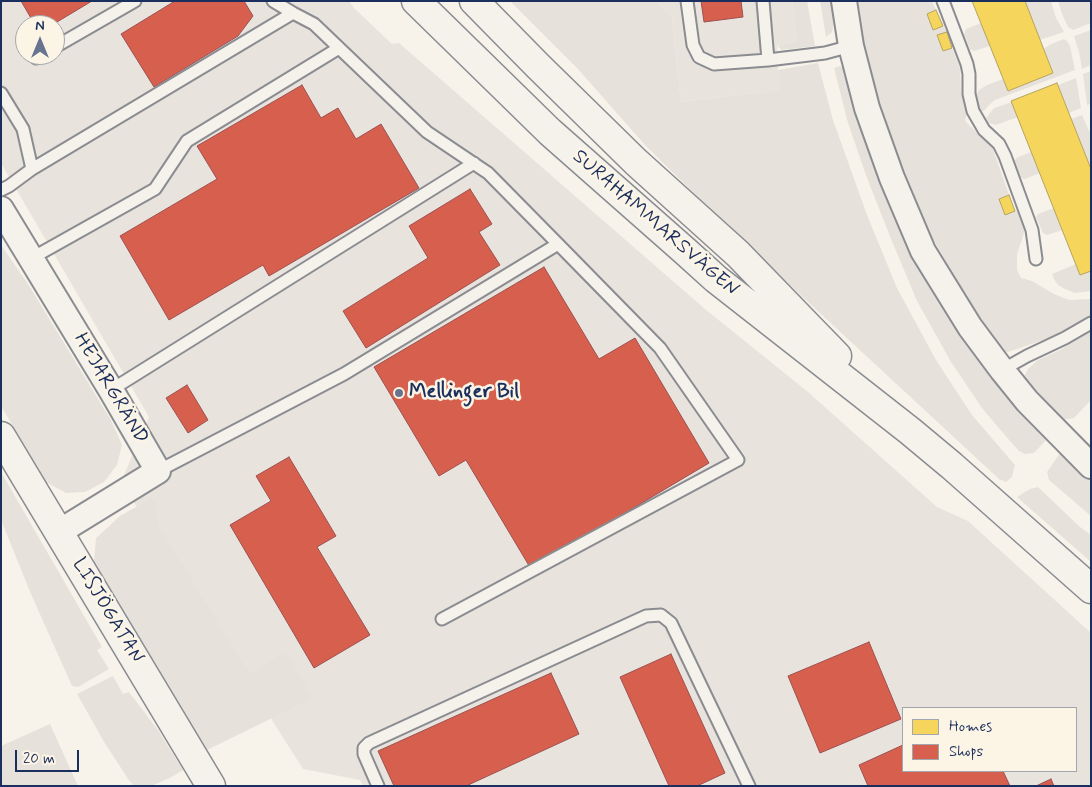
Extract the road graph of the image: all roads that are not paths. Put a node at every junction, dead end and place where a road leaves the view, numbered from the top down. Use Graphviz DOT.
graph roads {
  1 [pos="134,1"];
  2 [pos="273,1"];
  3 [pos="416,1"];
  4 [pos="474,1"];
  5 [pos="493,1"];
  6 [pos="687,1"];
  7 [pos="763,1"];
  8 [pos="844,1"];
  9 [pos="943,1"];
  10 [pos="293,13"];
  11 [pos="501,29"];
  12 [pos="65,41"];
  13 [pos="851,46"];
  14 [pos="339,48"];
  15 [pos="768,60"];
  16 [pos="1,93"];
  17 [pos="474,163"];
  18 [pos="32,169"];
  19 [pos="1,190"];
  20 [pos="1,209"];
  21 [pos="558,244"];
  22 [pos="32,258"];
  23 [pos="1036,259"];
  24 [pos="1091,323"];
  25 [pos="1002,370"];
  26 [pos="111,390"];
  27 [pos="910,431"];
  28 [pos="1,436"];
  29 [pos="1091,466"];
  30 [pos="158,471"];
  31 [pos="59,532"];
  32 [pos="1091,589"];
  33 [pos="442,620"];
  34 [pos="211,786"];
  35 [pos="378,786"];
  36 [pos="749,786"];
  1 -- 12 [label="lane"];
  2 -- 10 [label="lane"];
  3 -- 27 [label="main road, SURAHAMMARSVÄGEN"];
  4 -- 11 [label="main road, SURAHAMMARSVÄGEN"];
  5 -- 11 [label="main road"];
  6 -- 15 [label="lane"];
  7 -- 15 [label="lane"];
  8 -- 13 [label="street"];
  9 -- 23 [label="lane"];
  10 -- 14 [label="lane"];
  10 -- 18 [label="lane"];
  11 -- 27 [label="main road, SURAHAMMARSVÄGEN"];
  13 -- 15 [label="lane"];
  13 -- 25 [label="street"];
  14 -- 17 [label="lane"];
  14 -- 22 [label="lane"];
  16 -- 18 [label="lane"];
  17 -- 21 [label="lane"];
  17 -- 26 [label="lane"];
  18 -- 19 [label="lane"];
  20 -- 22 [label="street, HEJARGRÄND"];
  21 -- 30 [label="lane"];
  21 -- 33 [label="lane"];
  22 -- 26 [label="street, HEJARGRÄND"];
  24 -- 25 [label="lane"];
  25 -- 29 [label="street"];
  26 -- 30 [label="street, HEJARGRÄND"];
  27 -- 32 [label="main road, SURAHAMMARSVÄGEN"];
  28 -- 31 [label="main road, LISJÖGATAN"];
  30 -- 31 [label="street"];
  31 -- 34 [label="main road, LISJÖGATAN"];
  35 -- 36 [label="lane"];
}
